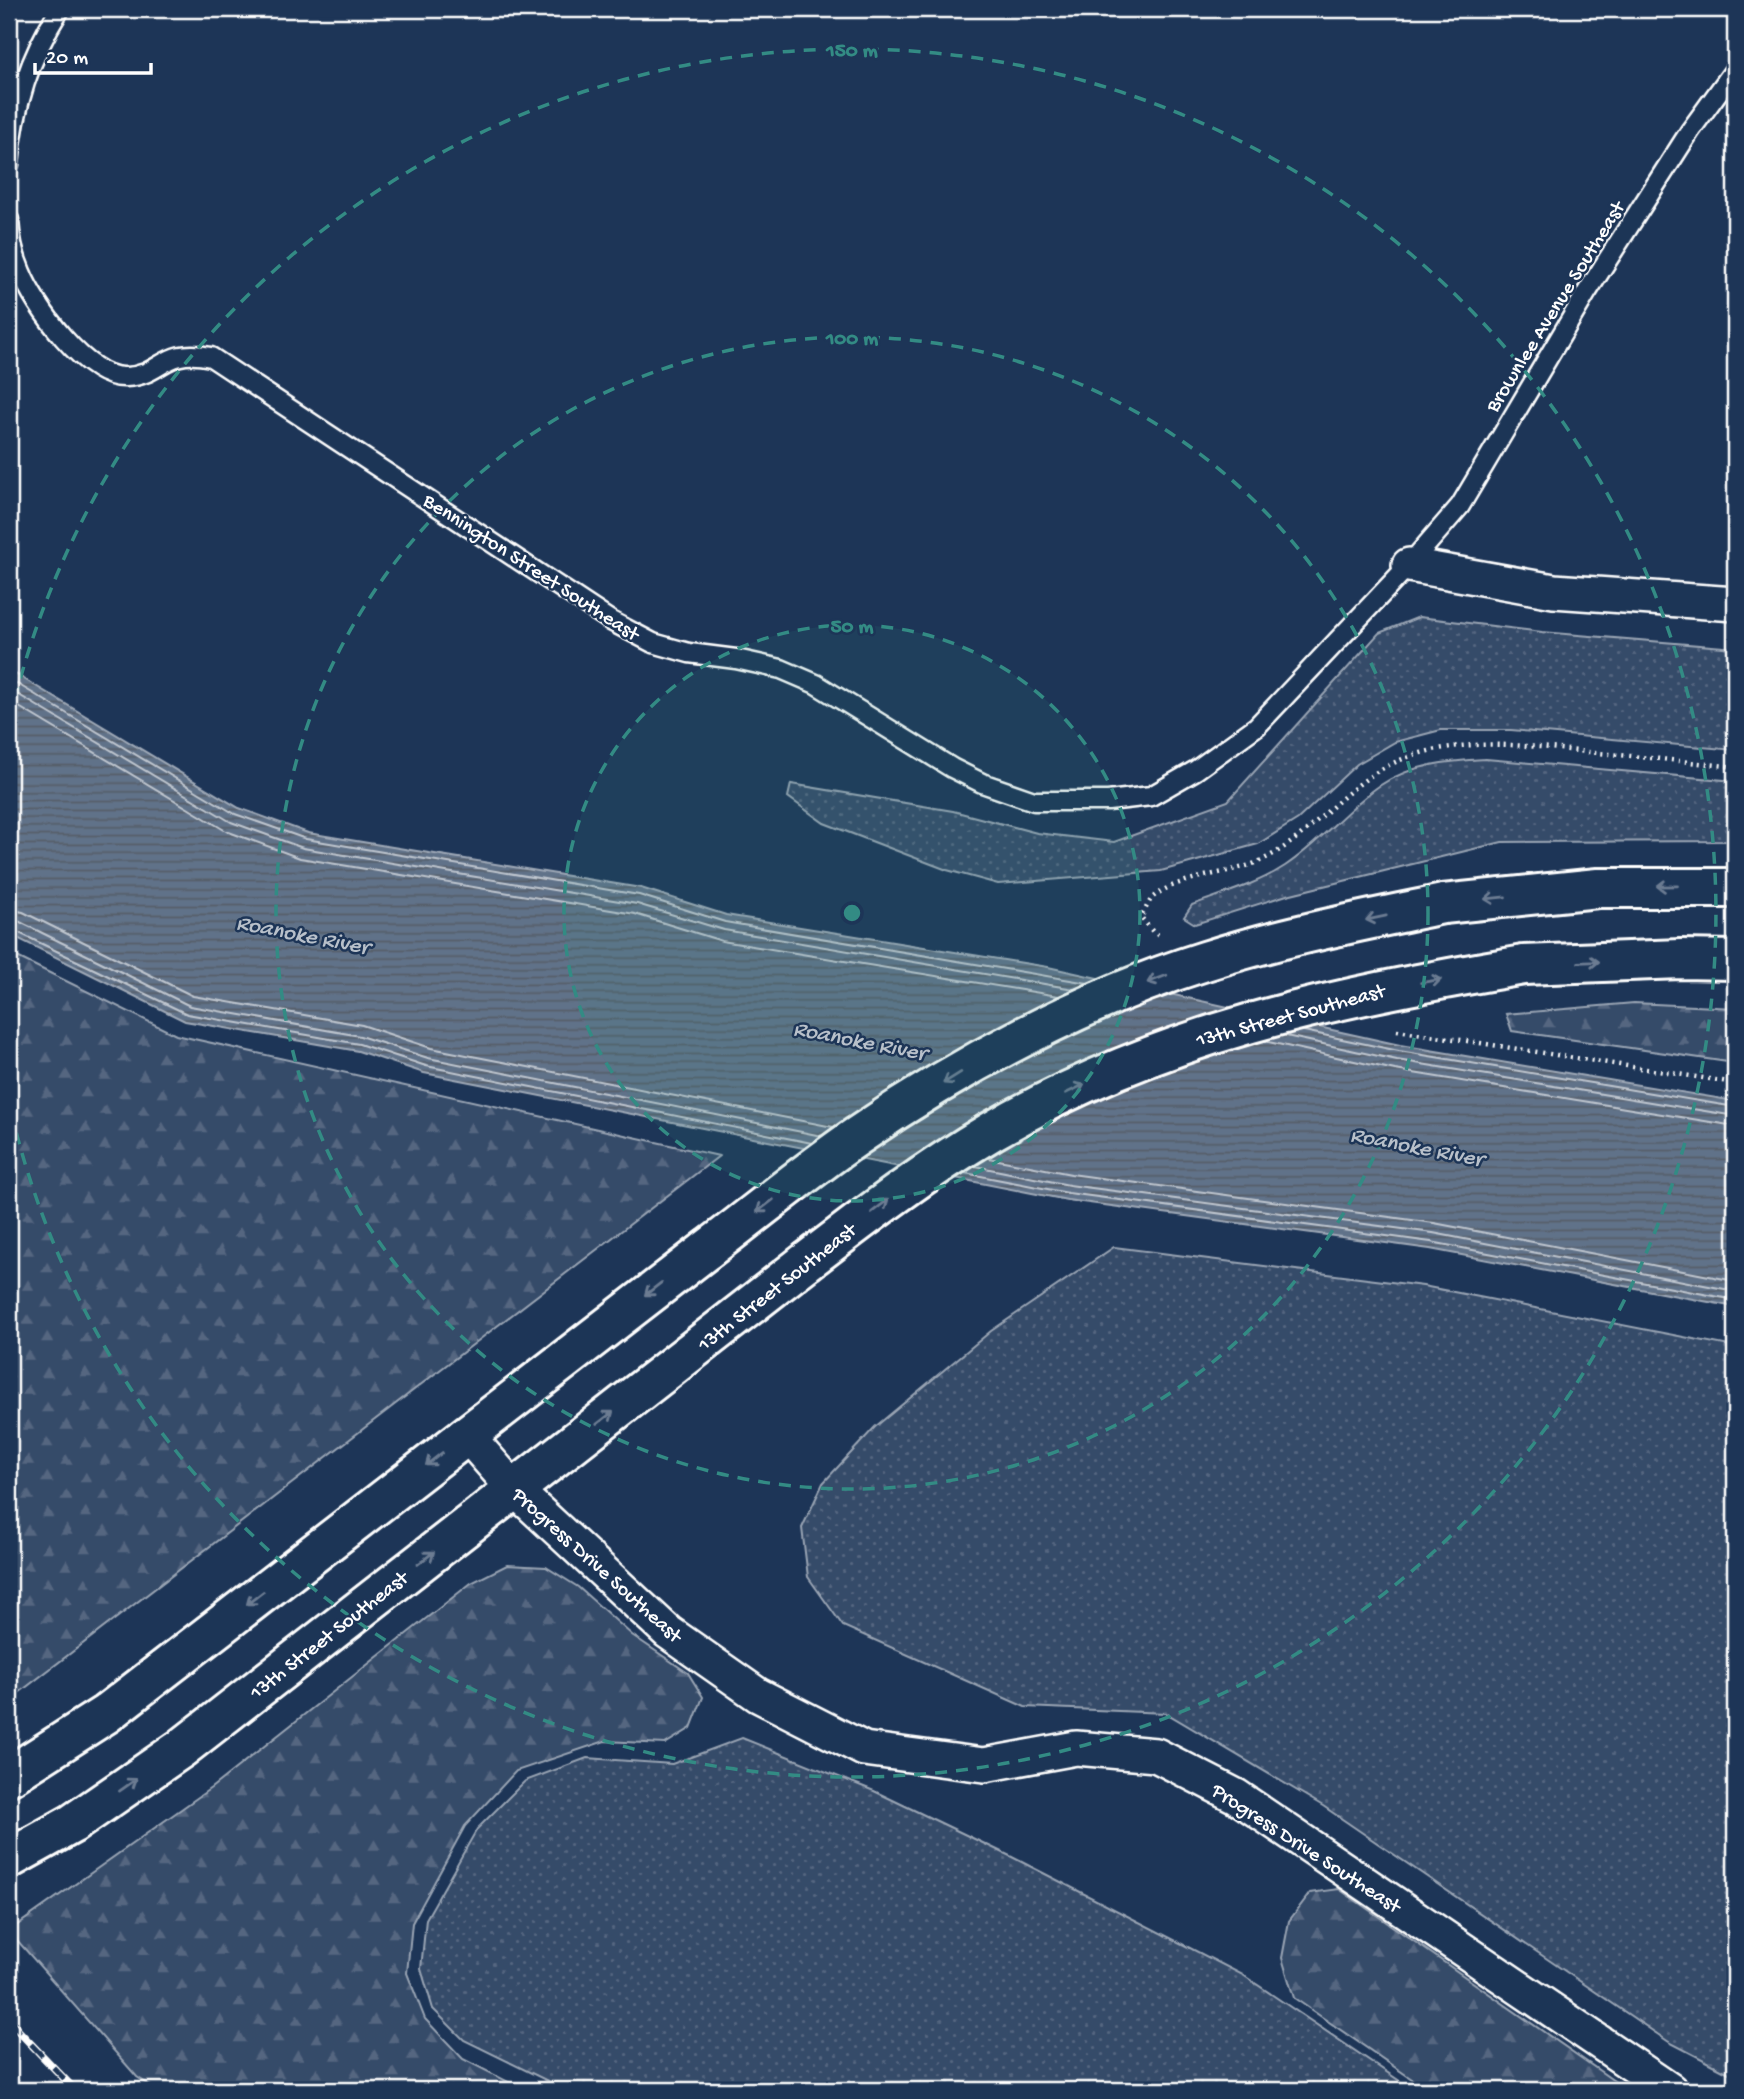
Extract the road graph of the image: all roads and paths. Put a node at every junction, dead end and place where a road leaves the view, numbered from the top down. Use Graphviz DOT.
graph roads {
  1 [pos="60,9"];
  2 [pos="1735,69"];
  3 [pos="9,164"];
  4 [pos="9,220"];
  5 [pos="1409,565"];
  6 [pos="1735,604"];
  7 [pos="1735,767"];
  8 [pos="1735,888"];
  9 [pos="1141,917"];
  10 [pos="1735,960"];
  11 [pos="1515,1047"];
  12 [pos="1735,1083"];
  13 [pos="466,1434"];
  14 [pos="514,1489"];
  15 [pos="21,1770"];
  16 [pos="9,1859"];
  17 [pos="1670,2090"];
  1 -- 3 [label="lane"];
  2 -- 5 [label="lane, Brownlee Avenue Southeast"];
  4 -- 5 [label="lane, Bennington Street Southeast"];
  5 -- 6 [label="street"];
  7 -- 9 [label="path"];
  8 -- 13 [label="main road, one-way, bridge"];
  14 -- 10 [label="main road, 13th Street Southeast, one-way, bridge"];
  11 -- 12 [label="path"];
  13 -- 14 [label="street, Progress Drive Southeast"];
  13 -- 15 [label="main road, one-way"];
  16 -- 14 [label="main road, 13th Street Southeast, one-way"];
  14 -- 17 [label="street, Progress Drive Southeast"];
}
